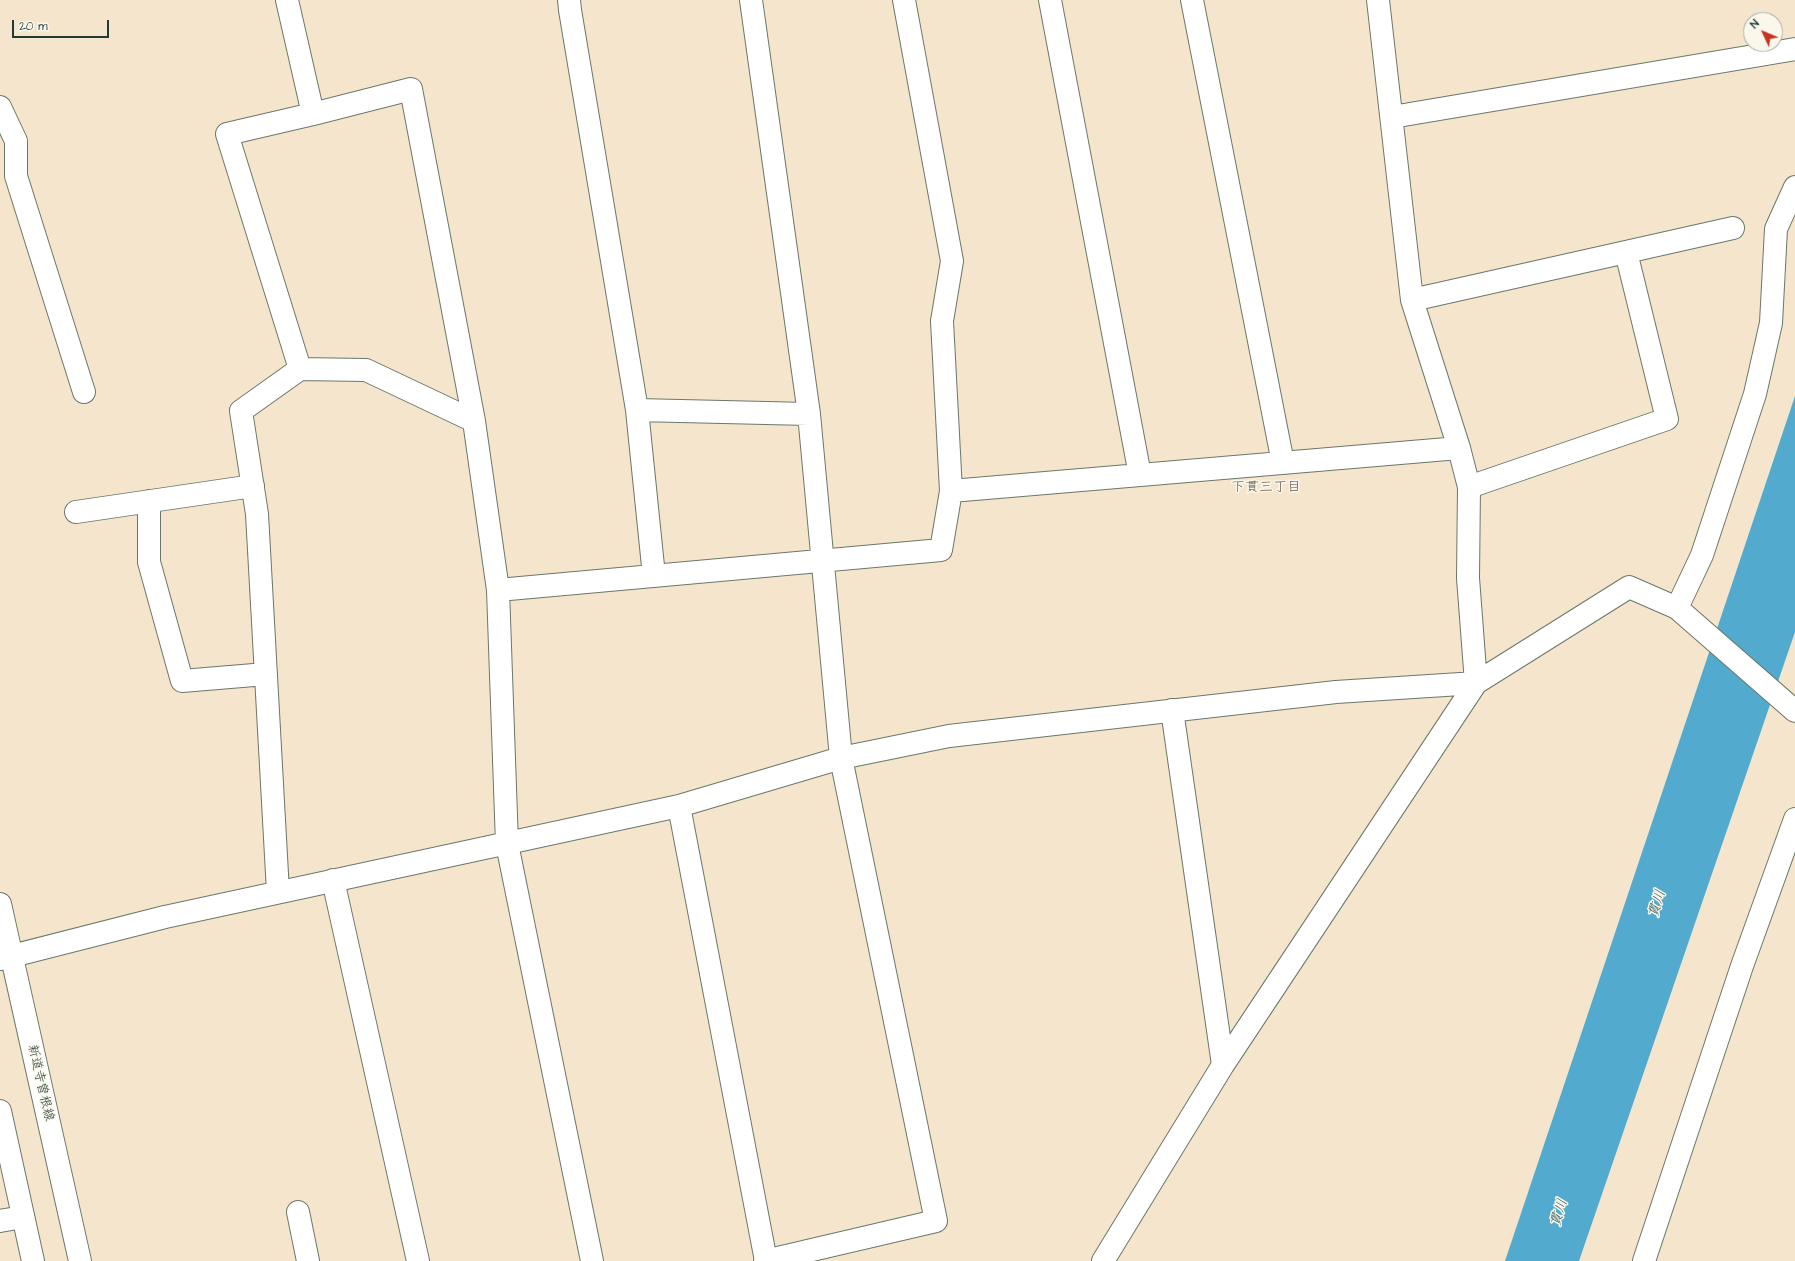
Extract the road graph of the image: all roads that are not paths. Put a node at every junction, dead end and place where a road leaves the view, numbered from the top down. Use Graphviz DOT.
graph roads {
  1 [pos="287,0"];
  2 [pos="569,0"];
  3 [pos="751,0"];
  4 [pos="904,0"];
  5 [pos="1050,0"];
  6 [pos="1192,0"];
  7 [pos="1378,0"];
  8 [pos="1795,49"];
  9 [pos="0,107"];
  10 [pos="313,114"];
  11 [pos="1392,117"];
  12 [pos="1795,187"];
  13 [pos="1734,228"];
  14 [pos="1626,252"];
  15 [pos="1412,300"];
  16 [pos="300,369"];
  17 [pos="84,392"];
  18 [pos="636,410"];
  19 [pos="809,414"];
  20 [pos="474,421"];
  21 [pos="1459,448"];
  22 [pos="1283,463"];
  23 [pos="1140,475"];
  24 [pos="253,486"];
  25 [pos="1469,487"];
  26 [pos="951,491"];
  27 [pos="149,501"];
  28 [pos="76,512"];
  29 [pos="822,561"];
  30 [pos="654,576"];
  31 [pos="498,590"];
  32 [pos="1685,615"];
  33 [pos="266,674"];
  34 [pos="1476,684"];
  35 [pos="1172,710"];
  36 [pos="1795,711"];
  37 [pos="841,758"];
  38 [pos="679,806"];
  39 [pos="1795,819"];
  40 [pos="507,844"];
  41 [pos="333,880"];
  42 [pos="278,892"];
  43 [pos="0,904"];
  44 [pos="6,957"];
  45 [pos="1223,1065"];
  46 [pos="0,1111"];
  47 [pos="298,1212"];
  48 [pos="23,1217"];
  49 [pos="0,1221"];
  50 [pos="32,1261"];
  51 [pos="80,1261"];
  52 [pos="308,1261"];
  53 [pos="418,1261"];
  54 [pos="592,1261"];
  55 [pos="766,1261"];
  56 [pos="1103,1261"];
  57 [pos="1644,1261"];
  1 -- 10 [label="street"];
  2 -- 18 [label="street"];
  3 -- 19 [label="street"];
  4 -- 26 [label="street"];
  5 -- 23 [label="street"];
  6 -- 22 [label="street"];
  7 -- 11 [label="street"];
  8 -- 11 [label="street"];
  9 -- 17 [label="street"];
  10 -- 16 [label="street"];
  10 -- 20 [label="street"];
  11 -- 15 [label="street"];
  12 -- 32 [label="street"];
  13 -- 14 [label="street"];
  14 -- 15 [label="street"];
  14 -- 25 [label="street"];
  15 -- 21 [label="street"];
  16 -- 20 [label="street"];
  16 -- 24 [label="street"];
  18 -- 19 [label="street"];
  18 -- 30 [label="street"];
  19 -- 29 [label="street"];
  20 -- 31 [label="street"];
  21 -- 22 [label="street"];
  21 -- 25 [label="street"];
  22 -- 23 [label="street"];
  23 -- 26 [label="street"];
  24 -- 27 [label="street"];
  24 -- 33 [label="street"];
  25 -- 34 [label="street"];
  26 -- 29 [label="street"];
  27 -- 28 [label="street"];
  27 -- 33 [label="street"];
  29 -- 30 [label="street"];
  29 -- 37 [label="street"];
  30 -- 31 [label="street"];
  31 -- 40 [label="street"];
  32 -- 34 [label="street"];
  32 -- 36 [label="street"];
  33 -- 42 [label="street"];
  34 -- 35 [label="street"];
  34 -- 45 [label="street"];
  35 -- 37 [label="street"];
  35 -- 45 [label="street"];
  37 -- 38 [label="street"];
  37 -- 55 [label="street"];
  38 -- 40 [label="street"];
  38 -- 55 [label="street"];
  39 -- 57 [label="street"];
  40 -- 41 [label="street"];
  40 -- 54 [label="street"];
  41 -- 42 [label="street"];
  41 -- 53 [label="street"];
  42 -- 44 [label="street"];
  43 -- 44 [label="street, 新道寺曽根線"];
  44 -- 51 [label="street, 新道寺曽根線"];
  45 -- 56 [label="street"];
  46 -- 48 [label="street"];
  47 -- 52 [label="street"];
  48 -- 49 [label="street"];
  48 -- 50 [label="street"];
}
